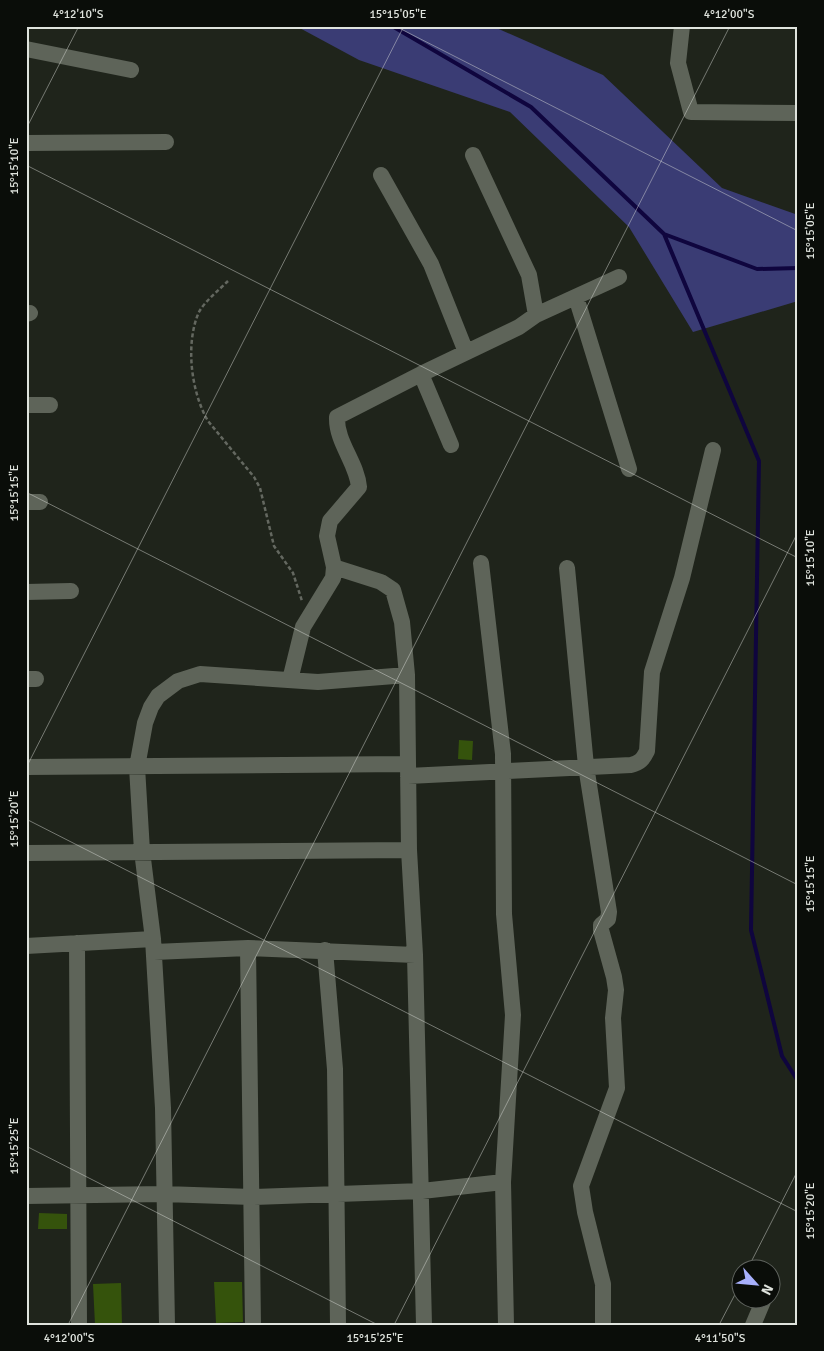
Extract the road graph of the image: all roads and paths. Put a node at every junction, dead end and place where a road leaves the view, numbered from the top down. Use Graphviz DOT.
graph roads {
  1 [pos="682,26"];
  2 [pos="26,49"];
  3 [pos="131,70"];
  4 [pos="798,113"];
  5 [pos="166,142"];
  6 [pos="26,143"];
  7 [pos="473,155"];
  8 [pos="381,175"];
  9 [pos="619,277"];
  10 [pos="228,281"];
  11 [pos="576,297"];
  12 [pos="536,315"];
  13 [pos="466,352"];
  14 [pos="421,374"];
  15 [pos="26,405"];
  16 [pos="50,405"];
  17 [pos="452,445"];
  18 [pos="713,450"];
  19 [pos="629,469"];
  20 [pos="481,563"];
  21 [pos="334,567"];
  22 [pos="567,568"];
  23 [pos="26,592"];
  24 [pos="71,592"];
  25 [pos="303,627"];
  26 [pos="407,675"];
  27 [pos="290,680"];
  28 [pos="586,766"];
  29 [pos="26,767"];
  30 [pos="137,767"];
  31 [pos="408,770"];
  32 [pos="503,770"];
  33 [pos="410,850"];
  34 [pos="142,851"];
  35 [pos="26,853"];
  36 [pos="77,943"];
  37 [pos="154,945"];
  38 [pos="26,946"];
  39 [pos="248,948"];
  40 [pos="325,950"];
  41 [pos="415,955"];
  42 [pos="503,1182"];
  43 [pos="422,1191"];
  44 [pos="336,1193"];
  45 [pos="164,1194"];
  46 [pos="26,1196"];
  47 [pos="78,1197"];
  48 [pos="252,1197"];
  49 [pos="760,1308"];
  50 [pos="79,1325"];
  51 [pos="166,1325"];
  52 [pos="253,1325"];
  53 [pos="338,1325"];
  54 [pos="424,1325"];
  55 [pos="506,1325"];
  56 [pos="603,1325"];
  57 [pos="753,1325"];
  1 -- 4 [label="street"];
  2 -- 3 [label="street"];
  5 -- 6 [label="street"];
  7 -- 12 [label="street"];
  8 -- 13 [label="street"];
  9 -- 11 [label="street"];
  10 -- 25 [label="path"];
  11 -- 12 [label="street"];
  11 -- 19 [label="street"];
  12 -- 13 [label="street"];
  13 -- 14 [label="street"];
  14 -- 17 [label="street"];
  14 -- 21 [label="street"];
  15 -- 16 [label="street"];
  18 -- 28 [label="street"];
  20 -- 32 [label="street"];
  21 -- 25 [label="street"];
  21 -- 26 [label="street"];
  22 -- 28 [label="street"];
  23 -- 24 [label="street"];
  25 -- 27 [label="street"];
  26 -- 27 [label="street"];
  26 -- 31 [label="street"];
  27 -- 30 [label="street"];
  28 -- 32 [label="street"];
  28 -- 56 [label="street"];
  29 -- 30 [label="street"];
  30 -- 31 [label="street"];
  30 -- 34 [label="street"];
  31 -- 32 [label="street"];
  31 -- 33 [label="street"];
  32 -- 42 [label="street"];
  33 -- 34 [label="street"];
  33 -- 41 [label="street"];
  34 -- 35 [label="street"];
  34 -- 37 [label="street"];
  36 -- 37 [label="street"];
  36 -- 38 [label="street"];
  36 -- 47 [label="street"];
  37 -- 39 [label="street"];
  37 -- 45 [label="street"];
  39 -- 40 [label="street"];
  39 -- 48 [label="street"];
  40 -- 41 [label="street"];
  40 -- 44 [label="street"];
  41 -- 43 [label="street"];
  42 -- 43 [label="street"];
  42 -- 55 [label="street"];
  43 -- 44 [label="street"];
  43 -- 54 [label="street"];
  44 -- 48 [label="street"];
  44 -- 53 [label="street"];
  45 -- 47 [label="street"];
  45 -- 48 [label="street"];
  45 -- 51 [label="street"];
  46 -- 47 [label="street"];
  47 -- 50 [label="street"];
  48 -- 52 [label="street"];
  49 -- 57 [label="street"];
}
